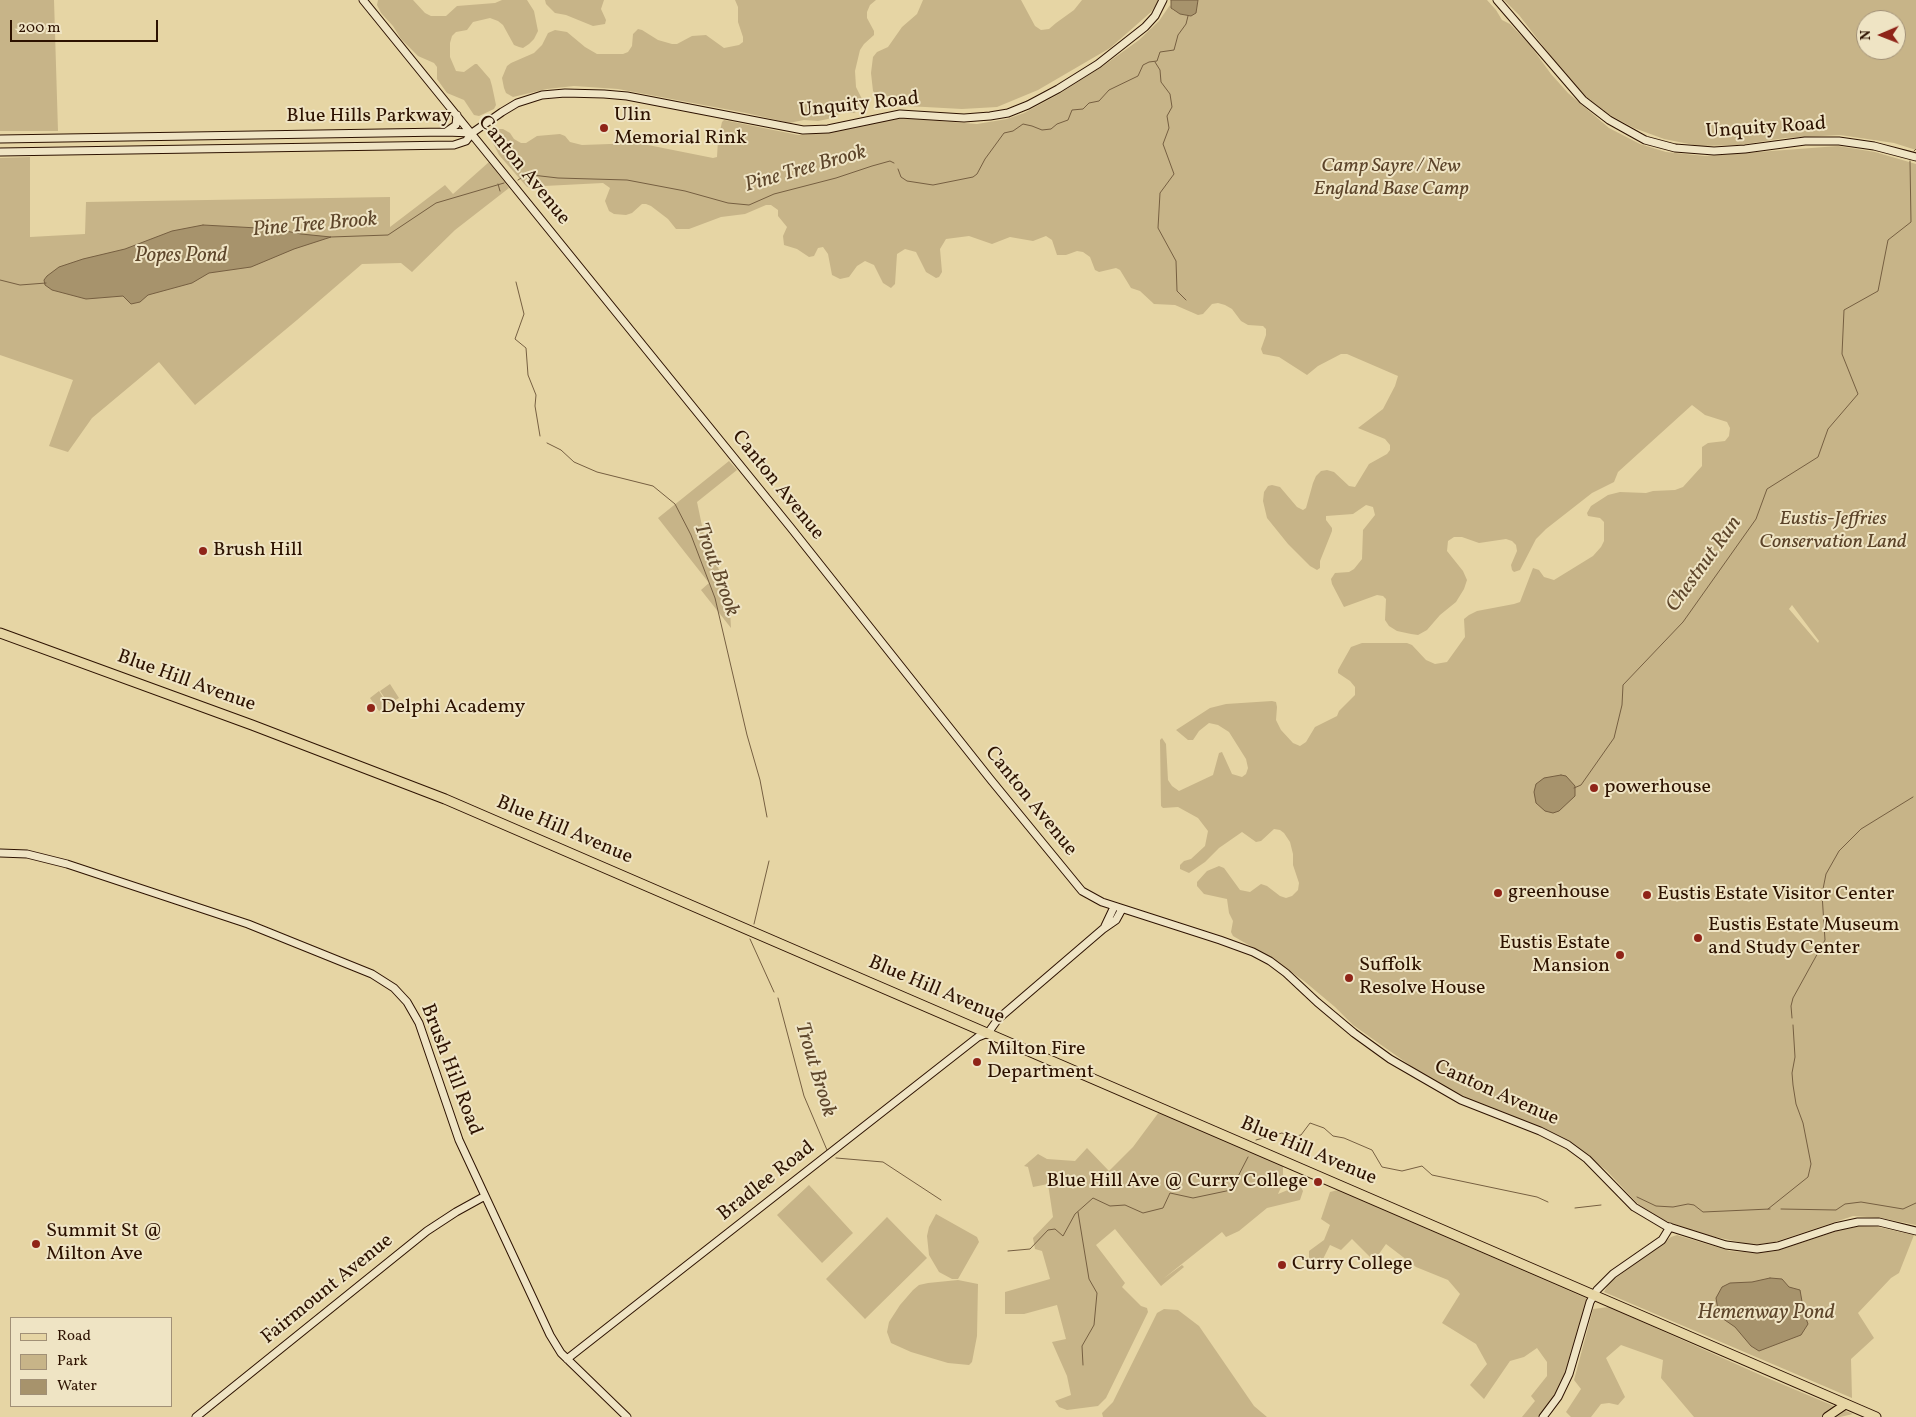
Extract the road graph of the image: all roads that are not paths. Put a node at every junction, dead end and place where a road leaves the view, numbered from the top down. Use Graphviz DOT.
graph roads {
  1 [pos="363,0"];
  2 [pos="1163,0"];
  3 [pos="1497,0"];
  4 [pos="457,115"];
  5 [pos="446,132"];
  6 [pos="472,134"];
  7 [pos="214,135"];
  8 [pos="0,139"];
  9 [pos="450,145"];
  10 [pos="215,148"];
  11 [pos="0,152"];
  12 [pos="1916,157"];
  13 [pos="0,633"];
  14 [pos="0,853"];
  15 [pos="1118,908"];
  16 [pos="988,1033"];
  17 [pos="485,1196"];
  18 [pos="1670,1228"];
  19 [pos="1916,1231"];
  20 [pos="1594,1295"];
  21 [pos="567,1359"];
  22 [pos="1846,1404"];
  23 [pos="196,1417"];
  24 [pos="627,1417"];
  25 [pos="1543,1417"];
  26 [pos="1827,1417"];
  27 [pos="1876,1417"];
  1 -- 4 [label="main road, Canton Avenue"];
  2 -- 6 [label="main road, Unquity Road"];
  3 -- 12 [label="main road, Unquity Road"];
  4 -- 5 [label="main road"];
  4 -- 6 [label="main road, Canton Avenue"];
  5 -- 6 [label="main road, Blue Hills Parkway"];
  5 -- 7 [label="main road, Blue Hills Parkway"];
  5 -- 9 [label="main road"];
  6 -- 9 [label="main road, Blue Hills Parkway"];
  6 -- 15 [label="main road, Canton Avenue"];
  7 -- 8 [label="main road, Blue Hills Parkway"];
  7 -- 10 [label="main road"];
  9 -- 10 [label="main road, Blue Hills Parkway"];
  10 -- 11 [label="main road, Blue Hills Parkway"];
  13 -- 16 [label="highway, Blue Hill Avenue"];
  14 -- 17 [label="main road, Brush Hill Road"];
  15 -- 16 [label="main road, Bradlee Road"];
  15 -- 18 [label="main road, Canton Avenue"];
  16 -- 20 [label="highway, Blue Hill Avenue"];
  16 -- 21 [label="main road, Bradlee Road"];
  17 -- 21 [label="main road, Brush Hill Road"];
  17 -- 23 [label="main road, Fairmount Avenue"];
  18 -- 19 [label="main road, Canton Avenue"];
  18 -- 20 [label="main road"];
  20 -- 22 [label="highway, Blue Hill Avenue"];
  20 -- 25 [label="main road"];
  21 -- 24 [label="main road, Brush Hill Road"];
  22 -- 26 [label="main road"];
  22 -- 27 [label="highway, Blue Hill Avenue"];
}
